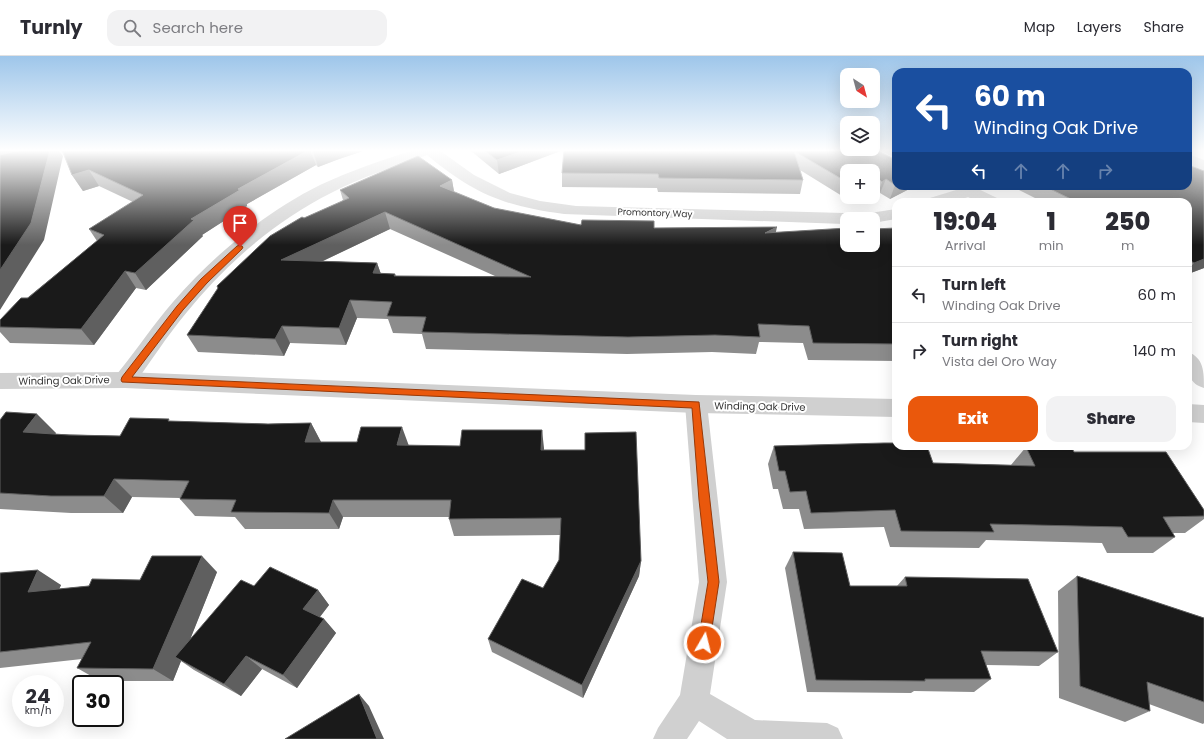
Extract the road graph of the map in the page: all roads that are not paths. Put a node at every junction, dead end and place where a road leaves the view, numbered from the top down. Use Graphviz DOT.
graph roads {
  1 [pos="342,182"];
  2 [pos="474,182"];
  3 [pos="961,190"];
  4 [pos="969,190"];
  5 [pos="944,198"];
  6 [pos="984,198"];
  7 [pos="892,215"];
  8 [pos="1192,365"];
  9 [pos="125,380"];
  10 [pos="1204,380"];
  11 [pos="0,381"];
  12 [pos="696,404"];
  13 [pos="892,408"];
  14 [pos="1192,413"];
  15 [pos="1204,414"];
  16 [pos="694,701"];
  17 [pos="669,739"];
  18 [pos="827,739"];
  1 -- 9 [label="street"];
  2 -- 7 [label="street, Promontory Way"];
  3 -- 5 [label="street"];
  4 -- 6 [label="street"];
  8 -- 10 [label="street"];
  9 -- 11 [label="street, Winding Oak Drive"];
  9 -- 12 [label="street, Winding Oak Drive"];
  12 -- 13 [label="street, Winding Oak Drive"];
  12 -- 16 [label="street"];
  14 -- 15 [label="street"];
  16 -- 17 [label="street"];
  16 -- 18 [label="street"];
}
